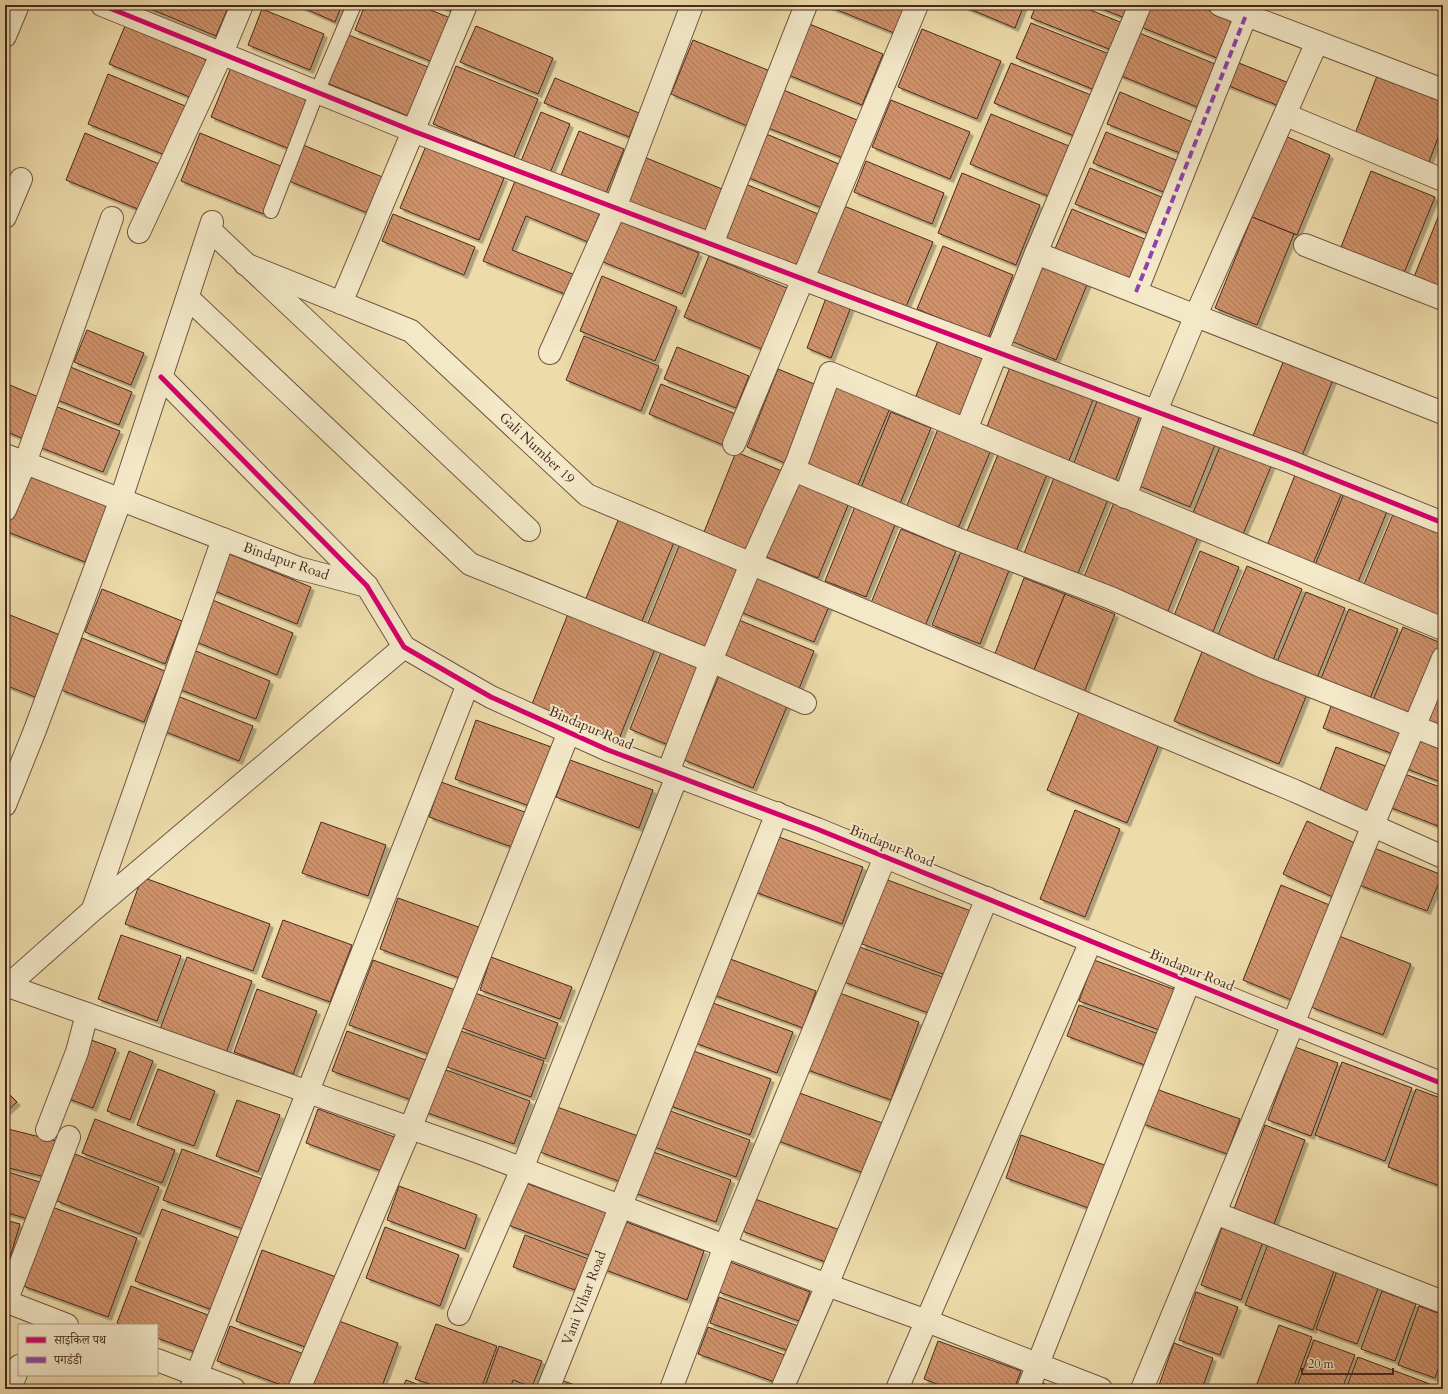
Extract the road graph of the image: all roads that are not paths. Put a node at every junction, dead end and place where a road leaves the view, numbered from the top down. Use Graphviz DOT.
graph roads {
  1 [pos="18,5"];
  2 [pos="102,5"];
  3 [pos="242,5"];
  4 [pos="354,5"];
  5 [pos="466,5"];
  6 [pos="692,5"];
  7 [pos="806,5"];
  8 [pos="917,5"];
  9 [pos="1140,5"];
  10 [pos="1220,5"];
  11 [pos="133,11"];
  12 [pos="1246,15"];
  13 [pos="5,36"];
  14 [pos="1317,42"];
  15 [pos="222,53"];
  16 [pos="1443,90"];
  17 [pos="317,92"];
  18 [pos="1286,115"];
  19 [pos="413,131"];
  20 [pos="21,179"];
  21 [pos="1443,180"];
  22 [pos="615,208"];
  23 [pos="271,211"];
  24 [pos="5,217"];
  25 [pos="112,218"];
  26 [pos="139,232"];
  27 [pos="712,244"];
  28 [pos="1305,245"];
  29 [pos="1036,253"];
  30 [pos="245,264"];
  31 [pos="804,279"];
  32 [pos="1136,292"];
  33 [pos="188,298"];
  34 [pos="1443,299"];
  35 [pos="341,303"];
  36 [pos="1196,316"];
  37 [pos="996,352"];
  38 [pos="550,353"];
  39 [pos="161,377"];
  40 [pos="1156,411"];
  41 [pos="1443,413"];
  42 [pos="966,430"];
  43 [pos="734,444"];
  44 [pos="5,455"];
  45 [pos="25,463"];
  46 [pos="794,470"];
  47 [pos="1125,497"];
  48 [pos="120,499"];
  49 [pos="5,510"];
  50 [pos="1443,523"];
  51 [pos="529,530"];
  52 [pos="223,539"];
  53 [pos="751,564"];
  54 [pos="367,586"];
  55 [pos="1443,629"];
  56 [pos="404,647"];
  57 [pos="1443,658"];
  58 [pos="711,662"];
  59 [pos="468,684"];
  60 [pos="805,703"];
  61 [pos="1415,727"];
  62 [pos="569,732"];
  63 [pos="1443,738"];
  64 [pos="673,774"];
  65 [pos="5,805"];
  66 [pos="776,813"];
  67 [pos="1372,825"];
  68 [pos="885,857"];
  69 [pos="1443,857"];
  70 [pos="987,898"];
  71 [pos="92,910"];
  72 [pos="1091,941"];
  73 [pos="1189,982"];
  74 [pos="6,987"];
  75 [pos="87,1014"];
  76 [pos="1292,1024"];
  77 [pos="1443,1084"];
  78 [pos="308,1093"];
  79 [pos="410,1129"];
  80 [pos="48,1130"];
  81 [pos="69,1137"];
  82 [pos="522,1169"];
  83 [pos="620,1206"];
  84 [pos="1215,1213"];
  85 [pos="724,1246"];
  86 [pos="827,1285"];
  87 [pos="6,1302"];
  88 [pos="1443,1302"];
  89 [pos="459,1314"];
  90 [pos="38,1320"];
  91 [pos="926,1321"];
  92 [pos="61,1324"];
  93 [pos="158,1361"];
  94 [pos="1038,1365"];
  95 [pos="18,1369"];
  96 [pos="194,1382"];
  97 [pos="10,1389"];
  98 [pos="234,1389"];
  99 [pos="299,1389"];
  100 [pos="548,1389"];
  101 [pos="671,1389"];
  102 [pos="782,1389"];
  103 [pos="897,1389"];
  104 [pos="1028,1389"];
  105 [pos="1100,1389"];
  106 [pos="1142,1389"];
  1 -- 13 [label="street"];
  2 -- 11 [label="street"];
  3 -- 15 [label="street"];
  4 -- 17 [label="lane"];
  5 -- 19 [label="street"];
  6 -- 22 [label="street"];
  7 -- 27 [label="street"];
  8 -- 31 [label="street"];
  9 -- 29 [label="street"];
  10 -- 12 [label="street"];
  11 -- 15 [label="street"];
  12 -- 14 [label="street"];
  12 -- 32 [label="street"];
  14 -- 16 [label="street"];
  14 -- 18 [label="street"];
  15 -- 17 [label="street"];
  15 -- 26 [label="street"];
  17 -- 19 [label="street"];
  17 -- 23 [label="lane"];
  18 -- 21 [label="street"];
  18 -- 36 [label="street"];
  19 -- 22 [label="street"];
  19 -- 35 [label="street"];
  20 -- 24 [label="street"];
  22 -- 27 [label="street"];
  22 -- 38 [label="street"];
  25 -- 45 [label="street"];
  27 -- 31 [label="street"];
  28 -- 34 [label="street"];
  29 -- 32 [label="street"];
  29 -- 37 [label="street"];
  30 -- 33 [label="street"];
  30 -- 35 [label="street, Gali Number 19"];
  30 -- 51 [label="street"];
  31 -- 37 [label="street"];
  31 -- 43 [label="street"];
  32 -- 36 [label="street"];
  33 -- 39 [label="street"];
  33 -- 58 [label="street"];
  35 -- 53 [label="street, Gali Number 19"];
  36 -- 40 [label="street"];
  36 -- 41 [label="street"];
  37 -- 40 [label="street"];
  37 -- 42 [label="street"];
  39 -- 48 [label="street"];
  39 -- 54 [label="street"];
  40 -- 47 [label="street"];
  40 -- 50 [label="street"];
  42 -- 46 [label="street"];
  42 -- 47 [label="street"];
  44 -- 45 [label="street, Bindapur Road"];
  45 -- 48 [label="street, Bindapur Road"];
  45 -- 49 [label="street"];
  46 -- 53 [label="street"];
  46 -- 61 [label="street"];
  47 -- 55 [label="street"];
  48 -- 52 [label="street, Bindapur Road"];
  48 -- 65 [label="street"];
  52 -- 54 [label="street, Bindapur Road"];
  52 -- 71 [label="street"];
  53 -- 58 [label="street"];
  53 -- 67 [label="street, Gali Number 19"];
  54 -- 56 [label="street, Bindapur Road"];
  56 -- 59 [label="street, Bindapur Road"];
  56 -- 71 [label="street"];
  57 -- 61 [label="street"];
  58 -- 60 [label="street"];
  58 -- 64 [label="street"];
  59 -- 62 [label="street, Bindapur Road"];
  59 -- 78 [label="street"];
  61 -- 63 [label="street"];
  61 -- 67 [label="street"];
  62 -- 64 [label="street, Bindapur Road"];
  62 -- 79 [label="street"];
  64 -- 66 [label="street, Bindapur Road"];
  64 -- 82 [label="street"];
  66 -- 68 [label="street, Bindapur Road"];
  66 -- 83 [label="street, Vani Vihar Road"];
  67 -- 69 [label="street, Gali Number 19"];
  67 -- 76 [label="street"];
  68 -- 70 [label="street, Bindapur Road"];
  68 -- 85 [label="street"];
  70 -- 72 [label="street, Bindapur Road"];
  70 -- 86 [label="street"];
  71 -- 74 [label="street"];
  72 -- 73 [label="street, Bindapur Road"];
  72 -- 91 [label="street"];
  73 -- 76 [label="street, Bindapur Road"];
  73 -- 94 [label="street"];
  74 -- 75 [label="street"];
  75 -- 78 [label="street"];
  75 -- 80 [label="street"];
  76 -- 77 [label="street, Bindapur Road"];
  76 -- 84 [label="street"];
  78 -- 79 [label="street"];
  78 -- 96 [label="street"];
  79 -- 82 [label="street"];
  79 -- 99 [label="street"];
  81 -- 87 [label="street"];
  82 -- 83 [label="street"];
  82 -- 89 [label="street"];
  83 -- 85 [label="street"];
  83 -- 100 [label="street, Vani Vihar Road"];
  84 -- 88 [label="street"];
  84 -- 106 [label="street"];
  85 -- 86 [label="street"];
  85 -- 101 [label="street"];
  86 -- 91 [label="street"];
  86 -- 102 [label="street"];
  87 -- 90 [label="street"];
  90 -- 92 [label="street"];
  91 -- 94 [label="street"];
  91 -- 103 [label="street"];
  93 -- 96 [label="street"];
  94 -- 104 [label="street"];
  94 -- 105 [label="street"];
  95 -- 97 [label="street"];
  96 -- 98 [label="street"];
}
